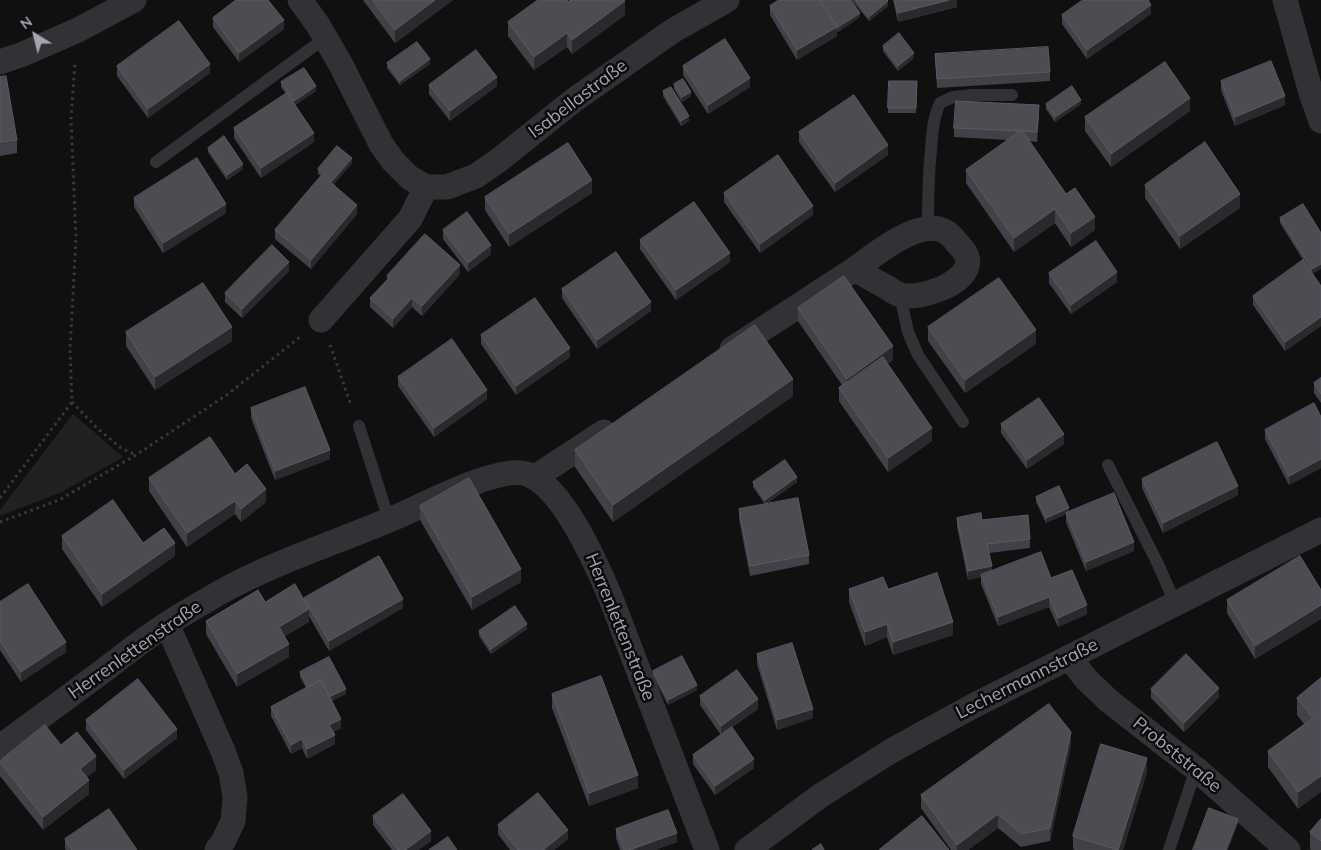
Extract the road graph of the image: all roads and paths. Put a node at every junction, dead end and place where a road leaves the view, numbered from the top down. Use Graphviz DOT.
graph roads {
  1 [pos="134,0"];
  2 [pos="300,0"];
  3 [pos="727,0"];
  4 [pos="1285,0"];
  5 [pos="78,30"];
  6 [pos="325,38"];
  7 [pos="0,62"];
  8 [pos="1012,95"];
  9 [pos="1321,122"];
  10 [pos="156,162"];
  11 [pos="426,187"];
  12 [pos="928,229"];
  13 [pos="854,269"];
  14 [pos="900,295"];
  15 [pos="321,320"];
  16 [pos="715,360"];
  17 [pos="72,402"];
  18 [pos="625,419"];
  19 [pos="963,422"];
  20 [pos="359,426"];
  21 [pos="136,455"];
  22 [pos="1108,465"];
  23 [pos="535,477"];
  24 [pos="0,498"];
  25 [pos="389,520"];
  26 [pos="0,522"];
  27 [pos="1321,530"];
  28 [pos="1176,604"];
  29 [pos="167,624"];
  30 [pos="1069,657"];
  31 [pos="0,747"];
  32 [pos="1196,769"];
  33 [pos="217,850"];
  34 [pos="707,850"];
  35 [pos="747,850"];
  36 [pos="1169,850"];
  37 [pos="1288,850"];
  1 -- 5 [label="street"];
  2 -- 6 [label="street"];
  3 -- 11 [label="street, Isabellastraße"];
  4 -- 9 [label="street"];
  5 -- 7 [label="street"];
  5 -- 17 [label="path"];
  6 -- 10 [label="lane"];
  6 -- 11 [label="street"];
  8 -- 12 [label="lane"];
  11 -- 15 [label="street"];
  12 -- 13 [label="street"];
  12 -- 14 [label="street"];
  13 -- 14 [label="street"];
  13 -- 16 [label="street"];
  14 -- 19 [label="lane"];
  15 -- 20 [label="path"];
  15 -- 21 [label="path"];
  17 -- 21 [label="path"];
  17 -- 24 [label="path"];
  18 -- 23 [label="street"];
  20 -- 25 [label="lane"];
  21 -- 26 [label="path"];
  22 -- 28 [label="lane"];
  23 -- 25 [label="street, Herrenlettenstraße"];
  23 -- 34 [label="street, Herrenlettenstraße"];
  25 -- 29 [label="street, Herrenlettenstraße"];
  27 -- 28 [label="street, Lechermannstraße"];
  28 -- 30 [label="street, Lechermannstraße"];
  29 -- 31 [label="street, Herrenlettenstraße"];
  29 -- 33 [label="street"];
  30 -- 32 [label="street, Probststraße"];
  30 -- 35 [label="street, Lechermannstraße"];
  32 -- 36 [label="lane"];
  32 -- 37 [label="street, Probststraße"];
}
